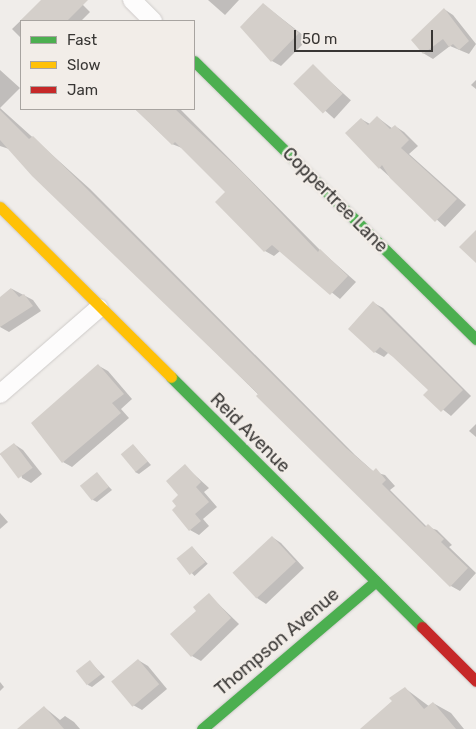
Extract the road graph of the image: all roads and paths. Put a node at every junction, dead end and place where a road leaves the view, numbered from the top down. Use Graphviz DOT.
graph roads {
  1 [pos="132,0"];
  2 [pos="152,20"];
  3 [pos="195,62"];
  4 [pos="0,207"];
  5 [pos="99,308"];
  6 [pos="476,339"];
  7 [pos="0,394"];
  8 [pos="376,581"];
  9 [pos="476,681"];
  10 [pos="202,729"];
  1 -- 2 [label="street"];
  3 -- 6 [label="street, Coppertree Lane"];
  4 -- 5 [label="street, Reid Avenue"];
  5 -- 7 [label="street"];
  5 -- 8 [label="street, Reid Avenue"];
  8 -- 9 [label="street, Reid Avenue"];
  8 -- 10 [label="street, Thompson Avenue"];
}
